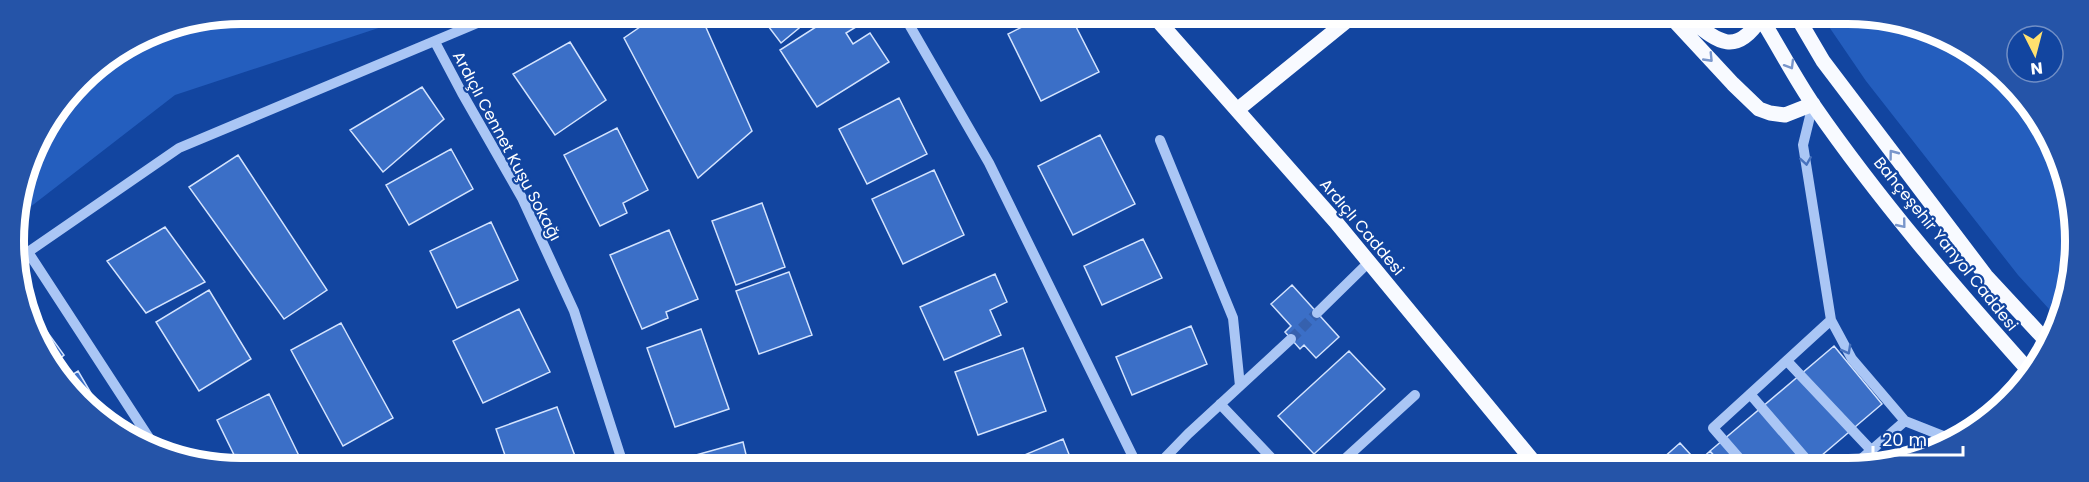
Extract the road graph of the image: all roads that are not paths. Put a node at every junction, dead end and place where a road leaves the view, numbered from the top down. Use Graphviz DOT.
graph roads {
  1 [pos="476,24"];
  2 [pos="909,24"];
  3 [pos="1161,24"];
  4 [pos="1343,24"];
  5 [pos="1677,24"];
  6 [pos="1696,24"];
  7 [pos="1756,24"];
  8 [pos="1764,24"];
  9 [pos="1801,24"];
  10 [pos="435,42"];
  11 [pos="1813,104"];
  12 [pos="1237,110"];
  13 [pos="1160,140"];
  14 [pos="28,252"];
  15 [pos="24,255"];
  16 [pos="1369,262"];
  17 [pos="1317,313"];
  18 [pos="1831,320"];
  19 [pos="2043,337"];
  20 [pos="1291,339"];
  21 [pos="1787,360"];
  22 [pos="2025,366"];
  23 [pos="1240,386"];
  24 [pos="1415,394"];
  25 [pos="1750,394"];
  26 [pos="1220,404"];
  27 [pos="1905,421"];
  28 [pos="1944,436"];
  29 [pos="149,437"];
  30 [pos="1871,450"];
  31 [pos="621,458"];
  32 [pos="1134,458"];
  33 [pos="1164,458"];
  34 [pos="1272,458"];
  35 [pos="1345,458"];
  36 [pos="1531,458"];
  37 [pos="1739,458"];
  38 [pos="1805,458"];
  39 [pos="1862,458"];
  1 -- 10 [label="street"];
  2 -- 32 [label="street"];
  3 -- 12 [label="main road, Ardıçlı Caddesi"];
  4 -- 12 [label="main road"];
  5 -- 11 [label="main road, one-way"];
  6 -- 7 [label="main road"];
  8 -- 11 [label="main road, Bahçeşehir Yanyol Caddesi, one-way"];
  19 -- 9 [label="main road, Bahçeşehir Yanyol Caddesi, one-way"];
  10 -- 14 [label="street"];
  10 -- 31 [label="street, Ardıçlı Cennet Kuşu Sokağı"];
  11 -- 18 [label="street, one-way"];
  11 -- 22 [label="main road, Bahçeşehir Yanyol Caddesi, one-way"];
  12 -- 16 [label="main road, Ardıçlı Caddesi"];
  13 -- 23 [label="street"];
  14 -- 15 [label="street"];
  14 -- 29 [label="street"];
  16 -- 17 [label="street"];
  16 -- 36 [label="main road, Ardıçlı Caddesi"];
  18 -- 21 [label="street"];
  18 -- 27 [label="street, one-way"];
  20 -- 23 [label="street"];
  21 -- 25 [label="street"];
  21 -- 30 [label="street"];
  23 -- 26 [label="street"];
  24 -- 35 [label="street"];
  25 -- 37 [label="street"];
  25 -- 38 [label="street"];
  26 -- 33 [label="street"];
  26 -- 34 [label="street"];
  27 -- 28 [label="street"];
  27 -- 30 [label="street"];
  30 -- 39 [label="street"];
}
